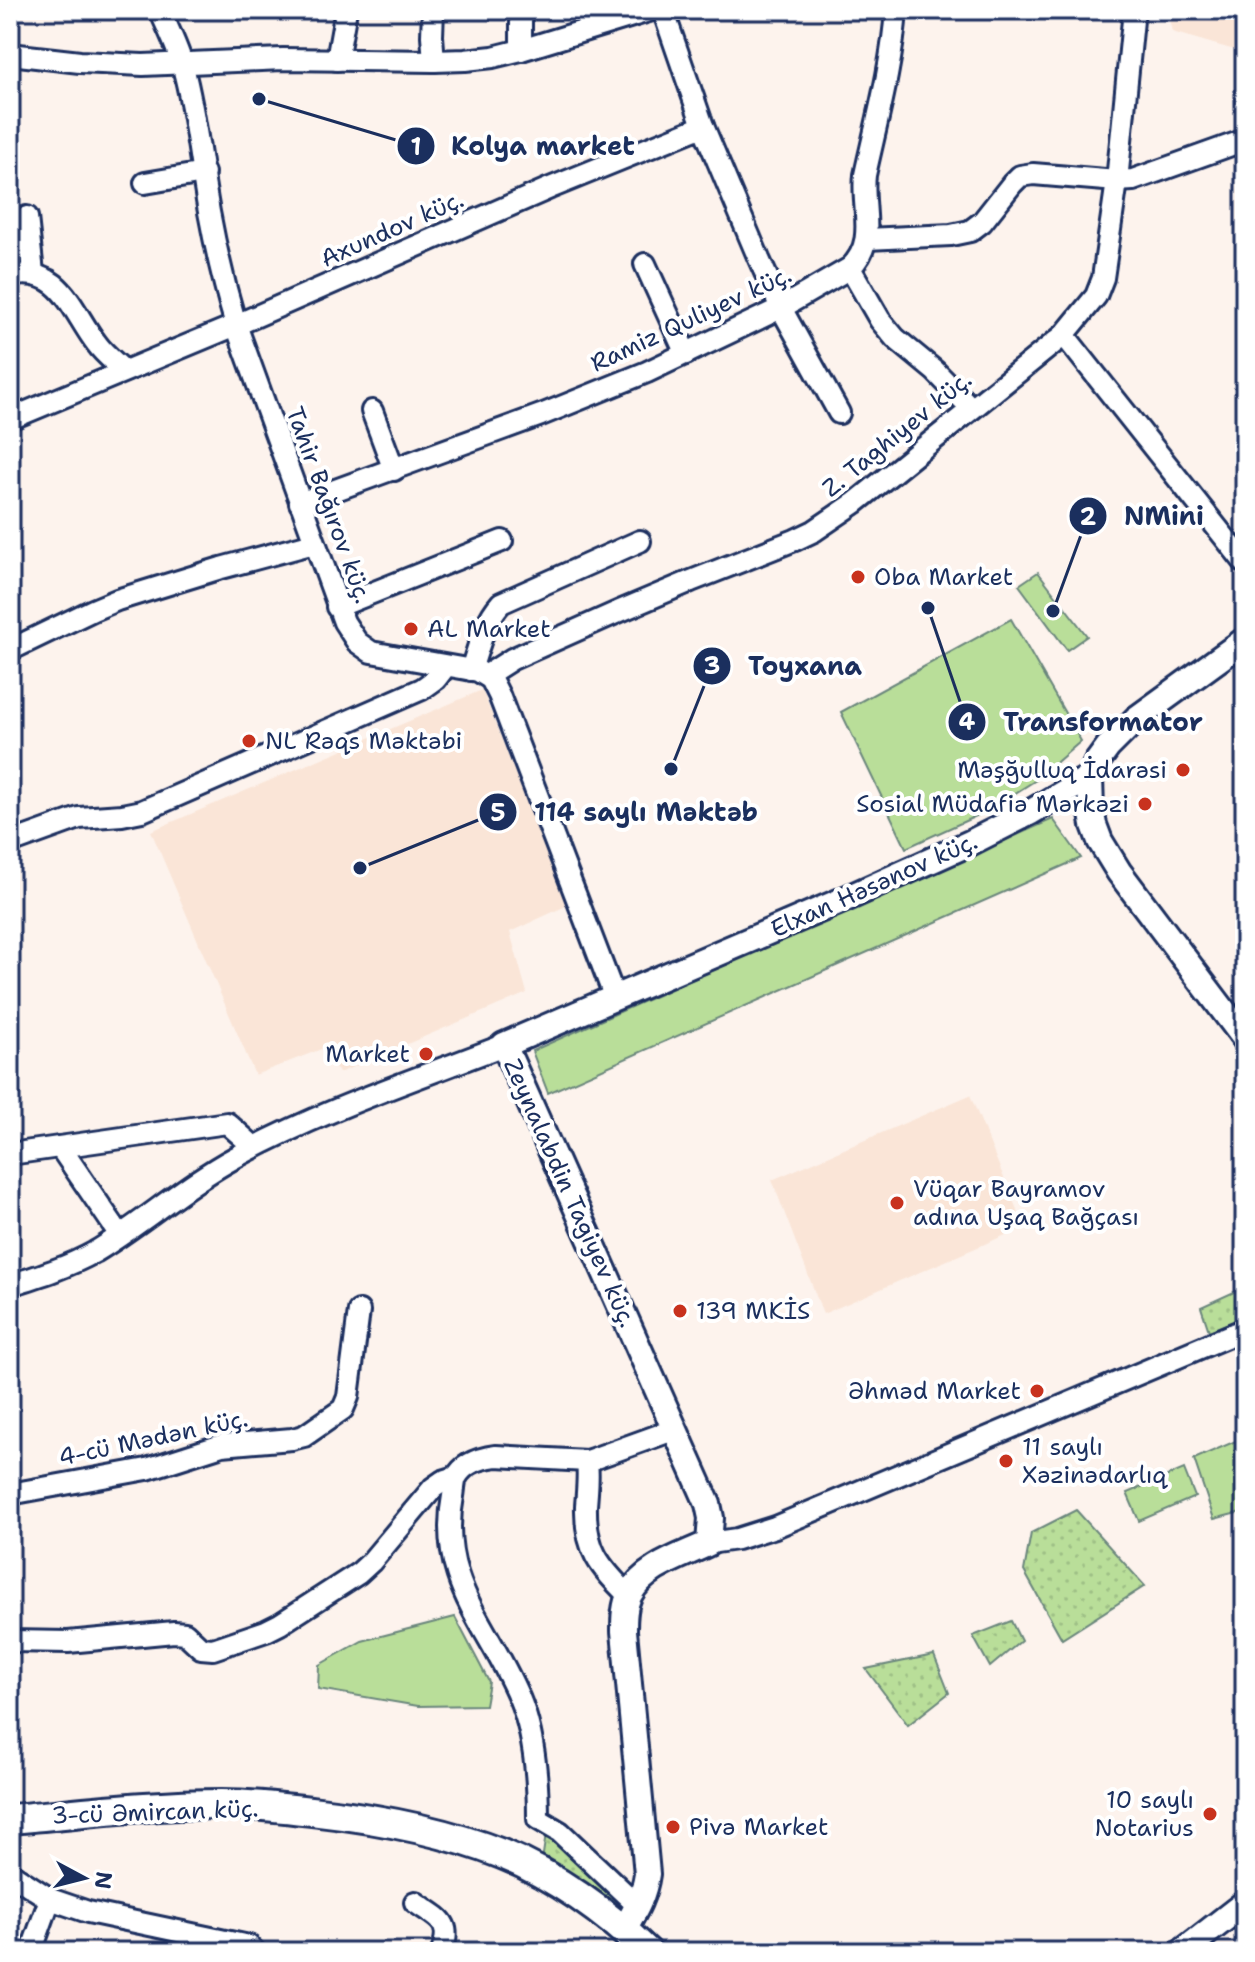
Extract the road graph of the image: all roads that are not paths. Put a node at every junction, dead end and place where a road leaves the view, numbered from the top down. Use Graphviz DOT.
graph roads {
  1 [pos="160,10"];
  2 [pos="346,10"];
  3 [pos="433,10"];
  4 [pos="521,10"];
  5 [pos="652,10"];
  6 [pos="663,10"];
  7 [pos="896,10"];
  8 [pos="1134,10"];
  9 [pos="521,50"];
  10 [pos="10,54"];
  11 [pos="337,60"];
  12 [pos="434,61"];
  13 [pos="182,63"];
  14 [pos="703,126"];
  15 [pos="1243,148"];
  16 [pos="204,173"];
  17 [pos="1117,181"];
  18 [pos="145,183"];
  19 [pos="27,217"];
  20 [pos="867,239"];
  21 [pos="645,264"];
  22 [pos="850,268"];
  23 [pos="33,273"];
  24 [pos="10,276"];
  25 [pos="781,308"];
  26 [pos="236,325"];
  27 [pos="1064,335"];
  28 [pos="686,354"];
  29 [pos="124,371"];
  30 [pos="971,408"];
  31 [pos="372,411"];
  32 [pos="839,413"];
  33 [pos="10,419"];
  34 [pos="394,470"];
  35 [pos="300,503"];
  36 [pos="502,541"];
  37 [pos="640,541"];
  38 [pos="314,543"];
  39 [pos="1245,563"];
  40 [pos="337,607"];
  41 [pos="1245,640"];
  42 [pos="10,650"];
  43 [pos="446,666"];
  44 [pos="479,672"];
  45 [pos="1090,777"];
  46 [pos="10,843"];
  47 [pos="615,998"];
  48 [pos="1245,1039"];
  49 [pos="504,1045"];
  50 [pos="60,1147"];
  51 [pos="254,1147"];
  52 [pos="10,1154"];
  53 [pos="120,1235"];
  54 [pos="10,1285"];
  55 [pos="359,1311"];
  56 [pos="1245,1329"];
  57 [pos="676,1429"];
  58 [pos="587,1461"];
  59 [pos="456,1477"];
  60 [pos="10,1494"];
  61 [pos="709,1543"];
  62 [pos="629,1596"];
  63 [pos="10,1641"];
  64 [pos="10,1819"];
  65 [pos="10,1873"];
  66 [pos="50,1899"];
  67 [pos="415,1902"];
  68 [pos="1245,1903"];
  69 [pos="631,1918"];
  70 [pos="31,1952"];
  71 [pos="255,1952"];
  72 [pos="442,1952"];
  73 [pos="647,1952"];
  74 [pos="1182,1952"];
  1 -- 13 [label="street, Tahir Bağırov küç."];
  2 -- 11 [label="street"];
  3 -- 12 [label="street"];
  4 -- 9 [label="street"];
  5 -- 9 [label="street"];
  6 -- 14 [label="street"];
  7 -- 20 [label="street"];
  8 -- 17 [label="street, Z. Taghiyev küç."];
  9 -- 12 [label="street"];
  10 -- 13 [label="street"];
  11 -- 12 [label="street"];
  11 -- 13 [label="street"];
  13 -- 16 [label="street, Tahir Bağırov küç."];
  14 -- 25 [label="street"];
  14 -- 26 [label="street, Axundov küç."];
  15 -- 17 [label="street"];
  16 -- 18 [label="street"];
  16 -- 26 [label="street, Tahir Bağırov küç."];
  17 -- 20 [label="street"];
  17 -- 27 [label="street, Z. Taghiyev küç."];
  19 -- 23 [label="street"];
  20 -- 22 [label="street, Ramiz Quliyev küç."];
  21 -- 28 [label="street"];
  22 -- 25 [label="street, Ramiz Quliyev küç."];
  22 -- 30 [label="street"];
  23 -- 24 [label="street"];
  23 -- 29 [label="street"];
  25 -- 28 [label="street, Ramiz Quliyev küç."];
  25 -- 32 [label="street"];
  26 -- 29 [label="street, Axundov küç."];
  26 -- 35 [label="street, Tahir Bağırov küç."];
  27 -- 30 [label="street, Z. Taghiyev küç."];
  27 -- 39 [label="street"];
  28 -- 34 [label="street, Ramiz Quliyev küç."];
  29 -- 33 [label="street, Axundov küç."];
  30 -- 44 [label="street, Z. Taghiyev küç."];
  31 -- 34 [label="street"];
  34 -- 35 [label="street, Ramiz Quliyev küç."];
  35 -- 38 [label="street, Tahir Bağırov küç."];
  36 -- 40 [label="street"];
  37 -- 44 [label="street"];
  38 -- 40 [label="street, Tahir Bağırov küç."];
  38 -- 42 [label="street"];
  40 -- 43 [label="street, Tahir Bağırov küç."];
  41 -- 45 [label="street, Elxan Həsənov küç."];
  43 -- 44 [label="street, Tahir Bağırov küç."];
  43 -- 46 [label="street"];
  44 -- 47 [label="street"];
  45 -- 47 [label="street, Elxan Həsənov küç."];
  45 -- 48 [label="street"];
  47 -- 49 [label="street, Elxan Həsənov küç."];
  49 -- 51 [label="street, Zeynalabdin Tagiyev küç."];
  49 -- 57 [label="street, Zeynalabdin Tagiyev küç."];
  50 -- 51 [label="street"];
  50 -- 52 [label="street"];
  50 -- 53 [label="street"];
  51 -- 53 [label="street, Zeynalabdin Tagiyev küç."];
  53 -- 54 [label="street, Zeynalabdin Tagiyev küç."];
  55 -- 60 [label="street, 4-cü Mədən küç."];
  56 -- 61 [label="street"];
  57 -- 58 [label="street"];
  57 -- 61 [label="street, Zeynalabdin Tagiyev küç."];
  58 -- 59 [label="street"];
  58 -- 62 [label="street"];
  59 -- 63 [label="street"];
  59 -- 69 [label="street"];
  61 -- 62 [label="street"];
  62 -- 69 [label="street"];
  64 -- 69 [label="main road, 3-cü Əmircan küç."];
  65 -- 66 [label="street"];
  66 -- 70 [label="street"];
  66 -- 71 [label="street"];
  67 -- 72 [label="street"];
  68 -- 74 [label="street"];
  69 -- 73 [label="main road, 3-cü Əmircan küç."];
}
